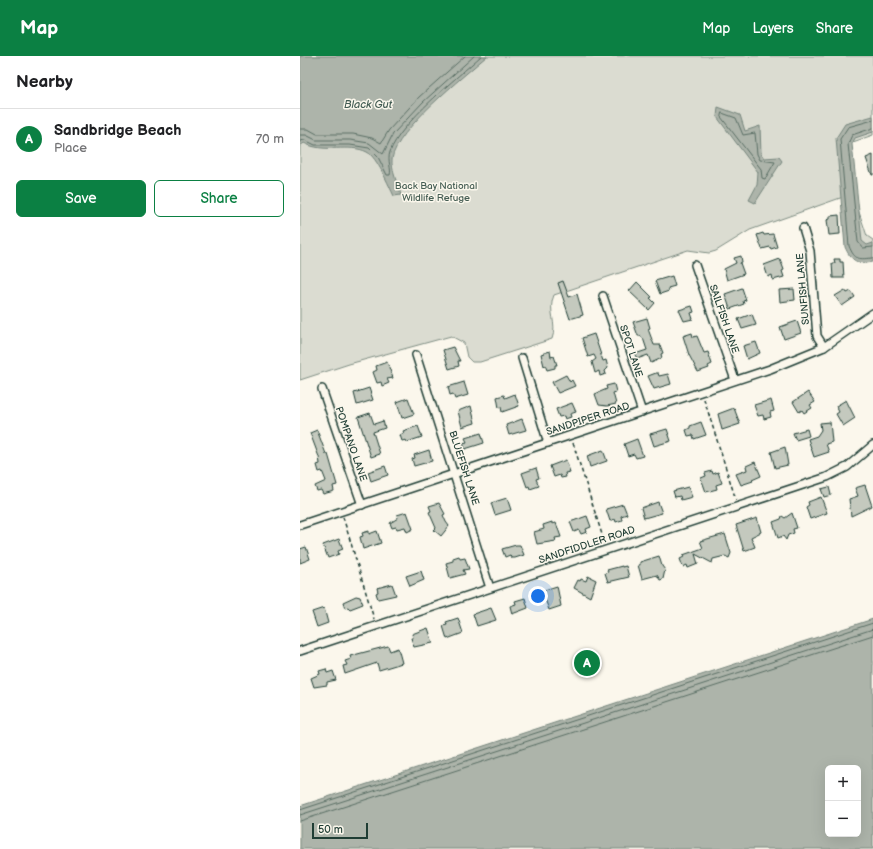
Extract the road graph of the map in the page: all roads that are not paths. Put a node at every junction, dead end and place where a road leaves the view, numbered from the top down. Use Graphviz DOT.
graph roads {
  1 [pos="803,228"];
  2 [pos="695,265"];
  3 [pos="603,296"];
  4 [pos="873,313"];
  5 [pos="824,347"];
  6 [pos="416,355"];
  7 [pos="522,358"];
  8 [pos="734,380"];
  9 [pos="322,389"];
  10 [pos="642,412"];
  11 [pos="548,442"];
  12 [pos="873,445"];
  13 [pos="455,474"];
  14 [pos="362,505"];
  15 [pos="300,525"];
  16 [pos="490,588"];
  17 [pos="300,651"];
  1 -- 5 [label="street, SUNFISH LANE"];
  2 -- 8 [label="street, SAILFISH LANE"];
  3 -- 10 [label="street, SPOT LANE"];
  4 -- 5 [label="street, SANDPIPER ROAD"];
  5 -- 8 [label="street, SANDPIPER ROAD"];
  6 -- 13 [label="street, BLUEFISH LANE"];
  7 -- 11 [label="street"];
  8 -- 10 [label="street, SANDPIPER ROAD"];
  9 -- 14 [label="street, POMPANO LANE"];
  10 -- 11 [label="street, SANDPIPER ROAD"];
  11 -- 13 [label="street, SANDPIPER ROAD"];
  12 -- 16 [label="street, SANDFIDDLER ROAD"];
  13 -- 14 [label="street, SANDPIPER ROAD"];
  13 -- 16 [label="street, BLUEFISH LANE"];
  14 -- 15 [label="street, SANDPIPER ROAD"];
  16 -- 17 [label="street, SANDFIDDLER ROAD"];
}
